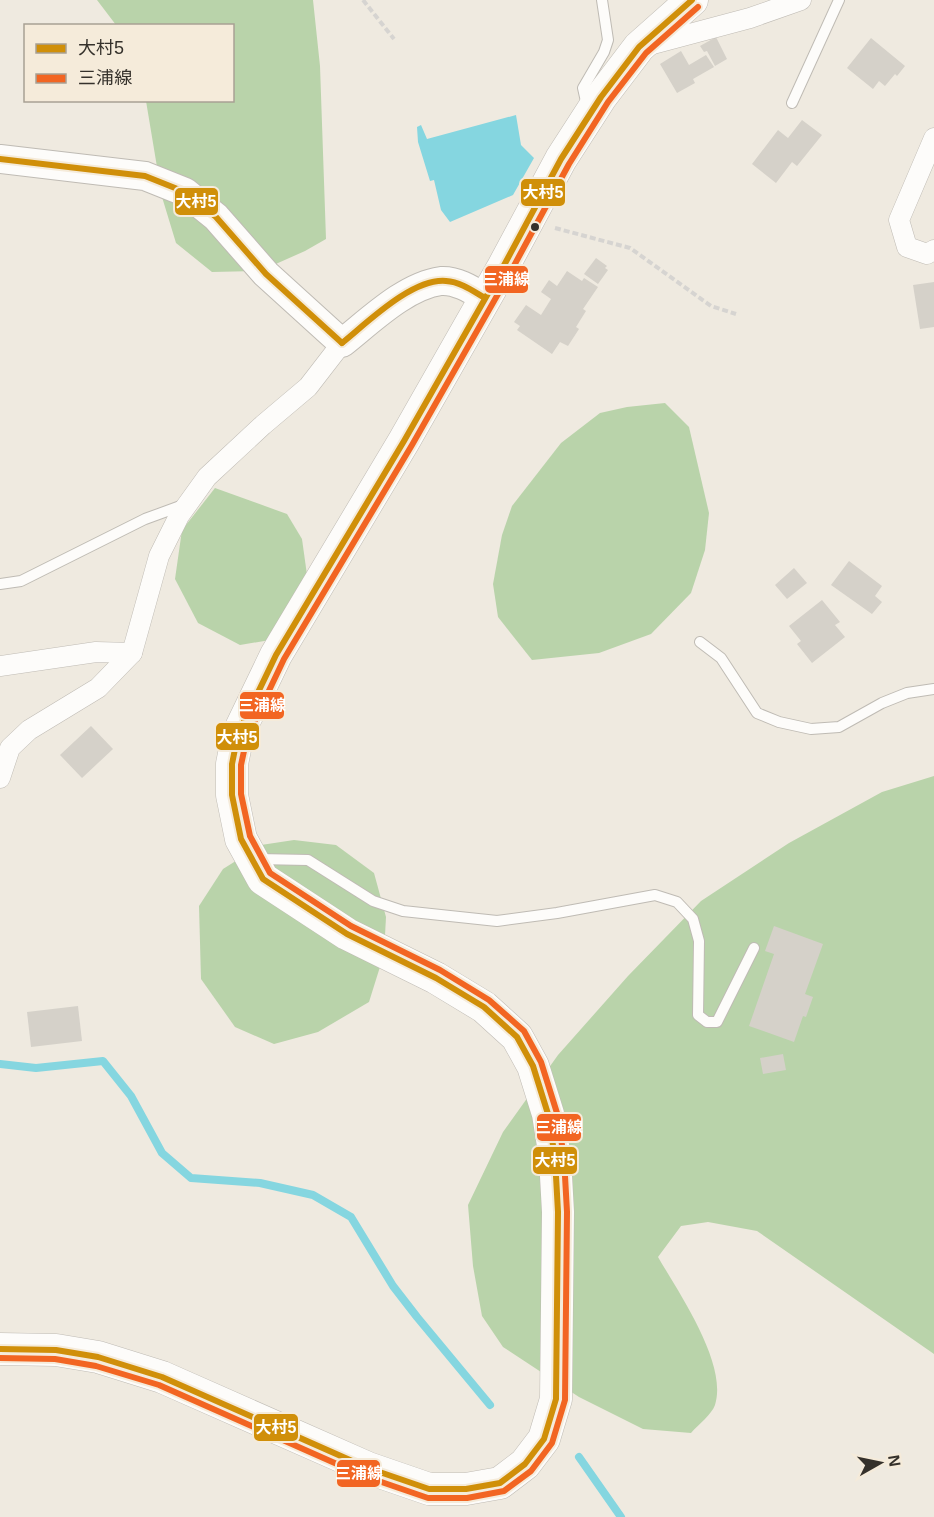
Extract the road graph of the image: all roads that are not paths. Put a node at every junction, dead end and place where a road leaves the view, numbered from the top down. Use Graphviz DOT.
graph roads {
  1 [pos="602,0"];
  2 [pos="692,0"];
  3 [pos="801,0"];
  4 [pos="839,0"];
  5 [pos="639,47"];
  6 [pos="792,103"];
  7 [pos="589,115"];
  8 [pos="934,138"];
  9 [pos="0,159"];
  10 [pos="934,250"];
  11 [pos="485,298"];
  12 [pos="342,343"];
  13 [pos="189,503"];
  14 [pos="0,584"];
  15 [pos="700,642"];
  16 [pos="132,653"];
  17 [pos="0,666"];
  18 [pos="934,689"];
  19 [pos="0,778"];
  20 [pos="252,859"];
  21 [pos="754,948"];
  22 [pos="0,1349"];
  1 -- 7 [label="lane"];
  2 -- 5 [label="main road"];
  3 -- 5 [label="street"];
  4 -- 6 [label="lane"];
  5 -- 7 [label="main road"];
  7 -- 11 [label="main road"];
  8 -- 10 [label="street"];
  9 -- 12 [label="street"];
  11 -- 12 [label="street"];
  11 -- 20 [label="main road"];
  12 -- 13 [label="street"];
  13 -- 14 [label="lane"];
  13 -- 16 [label="street"];
  15 -- 18 [label="lane"];
  16 -- 17 [label="street"];
  16 -- 19 [label="street"];
  20 -- 21 [label="lane"];
  20 -- 22 [label="main road"];
}
